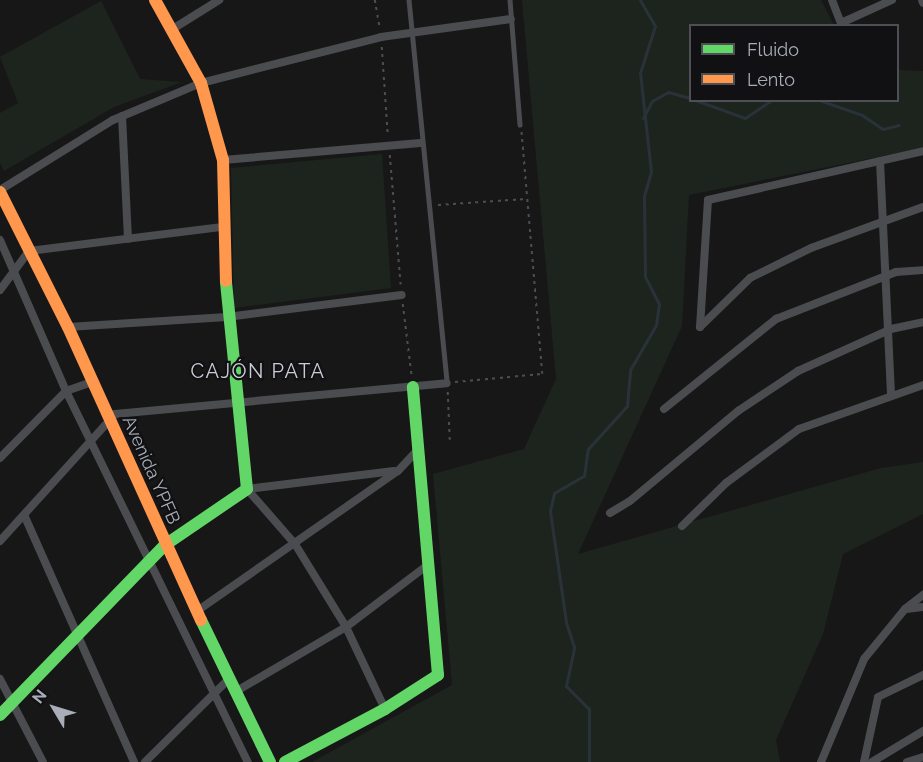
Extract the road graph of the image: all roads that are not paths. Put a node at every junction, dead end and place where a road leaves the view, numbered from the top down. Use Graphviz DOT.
graph roads {
  1 [pos="155,0"];
  2 [pos="219,0"];
  3 [pos="409,0"];
  4 [pos="510,0"];
  5 [pos="832,0"];
  6 [pos="892,0"];
  7 [pos="511,19"];
  8 [pos="171,30"];
  9 [pos="412,30"];
  10 [pos="201,83"];
  11 [pos="122,116"];
  12 [pos="520,124"];
  13 [pos="420,143"];
  14 [pos="923,151"];
  15 [pos="223,160"];
  16 [pos="880,161"];
  17 [pos="0,191"];
  18 [pos="923,207"];
  19 [pos="883,221"];
  20 [pos="224,226"];
  21 [pos="128,238"];
  22 [pos="0,240"];
  23 [pos="29,251"];
  24 [pos="923,270"];
  25 [pos="13,274"];
  26 [pos="885,276"];
  27 [pos="0,290"];
  28 [pos="402,295"];
  29 [pos="227,317"];
  30 [pos="923,322"];
  31 [pos="68,327"];
  32 [pos="888,331"];
  33 [pos="92,382"];
  34 [pos="447,382"];
  35 [pos="923,385"];
  36 [pos="413,387"];
  37 [pos="66,391"];
  38 [pos="891,394"];
  39 [pos="238,400"];
  40 [pos="664,409"];
  41 [pos="110,421"];
  42 [pos="93,441"];
  43 [pos="416,452"];
  44 [pos="0,458"];
  45 [pos="398,471"];
  46 [pos="247,489"];
  47 [pos="610,513"];
  48 [pos="25,516"];
  49 [pos="682,526"];
  50 [pos="0,541"];
  51 [pos="295,544"];
  52 [pos="165,545"];
  53 [pos="151,560"];
  54 [pos="429,564"];
  55 [pos="923,595"];
  56 [pos="923,607"];
  57 [pos="905,609"];
  58 [pos="197,611"];
  59 [pos="346,627"];
  60 [pos="77,635"];
  61 [pos="923,675"];
  62 [pos="0,679"];
  63 [pos="228,680"];
  64 [pos="235,692"];
  65 [pos="215,693"];
  66 [pos="12,702"];
  67 [pos="385,709"];
  68 [pos="0,715"];
  69 [pos="923,731"];
  70 [pos="923,757"];
  71 [pos="43,762"];
  72 [pos="134,762"];
  73 [pos="145,762"];
  74 [pos="248,762"];
  75 [pos="270,762"];
  76 [pos="285,762"];
  77 [pos="821,762"];
  78 [pos="864,762"];
  79 [pos="873,762"];
  80 [pos="908,762"];
  1 -- 8 [label="street"];
  2 -- 8 [label="street"];
  3 -- 9 [label="lane"];
  4 -- 7 [label="lane"];
  5 -- 6 [label="street"];
  7 -- 9 [label="street"];
  7 -- 12 [label="lane"];
  8 -- 10 [label="street"];
  9 -- 10 [label="street"];
  9 -- 13 [label="lane"];
  10 -- 11 [label="street"];
  10 -- 15 [label="street"];
  11 -- 17 [label="street"];
  11 -- 21 [label="street"];
  13 -- 15 [label="street"];
  13 -- 34 [label="lane"];
  14 -- 16 [label="street"];
  15 -- 20 [label="street"];
  16 -- 19 [label="street"];
  16 -- 19 [label="street"];
  17 -- 23 [label="street, Avenida YPFB"];
  18 -- 19 [label="street"];
  19 -- 26 [label="street"];
  20 -- 21 [label="street"];
  20 -- 29 [label="street"];
  21 -- 23 [label="street"];
  22 -- 25 [label="street, Avenida YPFB"];
  23 -- 25 [label="street"];
  23 -- 31 [label="street, Avenida YPFB"];
  24 -- 26 [label="street"];
  25 -- 27 [label="street"];
  25 -- 37 [label="street, Avenida YPFB"];
  26 -- 32 [label="street"];
  26 -- 40 [label="street"];
  28 -- 29 [label="street"];
  29 -- 31 [label="street"];
  29 -- 39 [label="street"];
  30 -- 32 [label="street"];
  31 -- 33 [label="street, Avenida YPFB"];
  32 -- 38 [label="street"];
  32 -- 47 [label="street"];
  33 -- 37 [label="street"];
  33 -- 41 [label="street, Avenida YPFB"];
  34 -- 36 [label="street"];
  35 -- 38 [label="street"];
  36 -- 39 [label="street"];
  36 -- 43 [label="street"];
  37 -- 42 [label="street, Avenida YPFB"];
  37 -- 44 [label="street"];
  38 -- 49 [label="street"];
  39 -- 41 [label="street"];
  39 -- 46 [label="street"];
  41 -- 42 [label="street"];
  41 -- 52 [label="street, Avenida YPFB"];
  42 -- 48 [label="street"];
  42 -- 53 [label="street, Avenida YPFB"];
  43 -- 45 [label="street"];
  43 -- 54 [label="street"];
  45 -- 46 [label="street"];
  45 -- 51 [label="street"];
  46 -- 51 [label="street"];
  46 -- 52 [label="street"];
  48 -- 50 [label="street"];
  48 -- 60 [label="street"];
  51 -- 58 [label="street"];
  51 -- 59 [label="street"];
  52 -- 53 [label="street"];
  52 -- 58 [label="street, Avenida YPFB"];
  53 -- 60 [label="street"];
  53 -- 65 [label="street, Avenida YPFB"];
  54 -- 59 [label="street"];
  54 -- 67 [label="street"];
  55 -- 57 [label="street"];
  56 -- 57 [label="street"];
  57 -- 77 [label="street"];
  58 -- 63 [label="street, Avenida YPFB"];
  59 -- 64 [label="street"];
  59 -- 67 [label="street"];
  60 -- 66 [label="street"];
  60 -- 72 [label="street"];
  61 -- 78 [label="street"];
  62 -- 66 [label="street"];
  63 -- 64 [label="street, Avenida YPFB"];
  63 -- 65 [label="street"];
  64 -- 75 [label="street, Avenida YPFB"];
  65 -- 73 [label="street"];
  65 -- 74 [label="street, Avenida YPFB"];
  66 -- 68 [label="street"];
  66 -- 71 [label="street"];
  67 -- 76 [label="street"];
  69 -- 79 [label="street"];
  70 -- 80 [label="street"];
}
